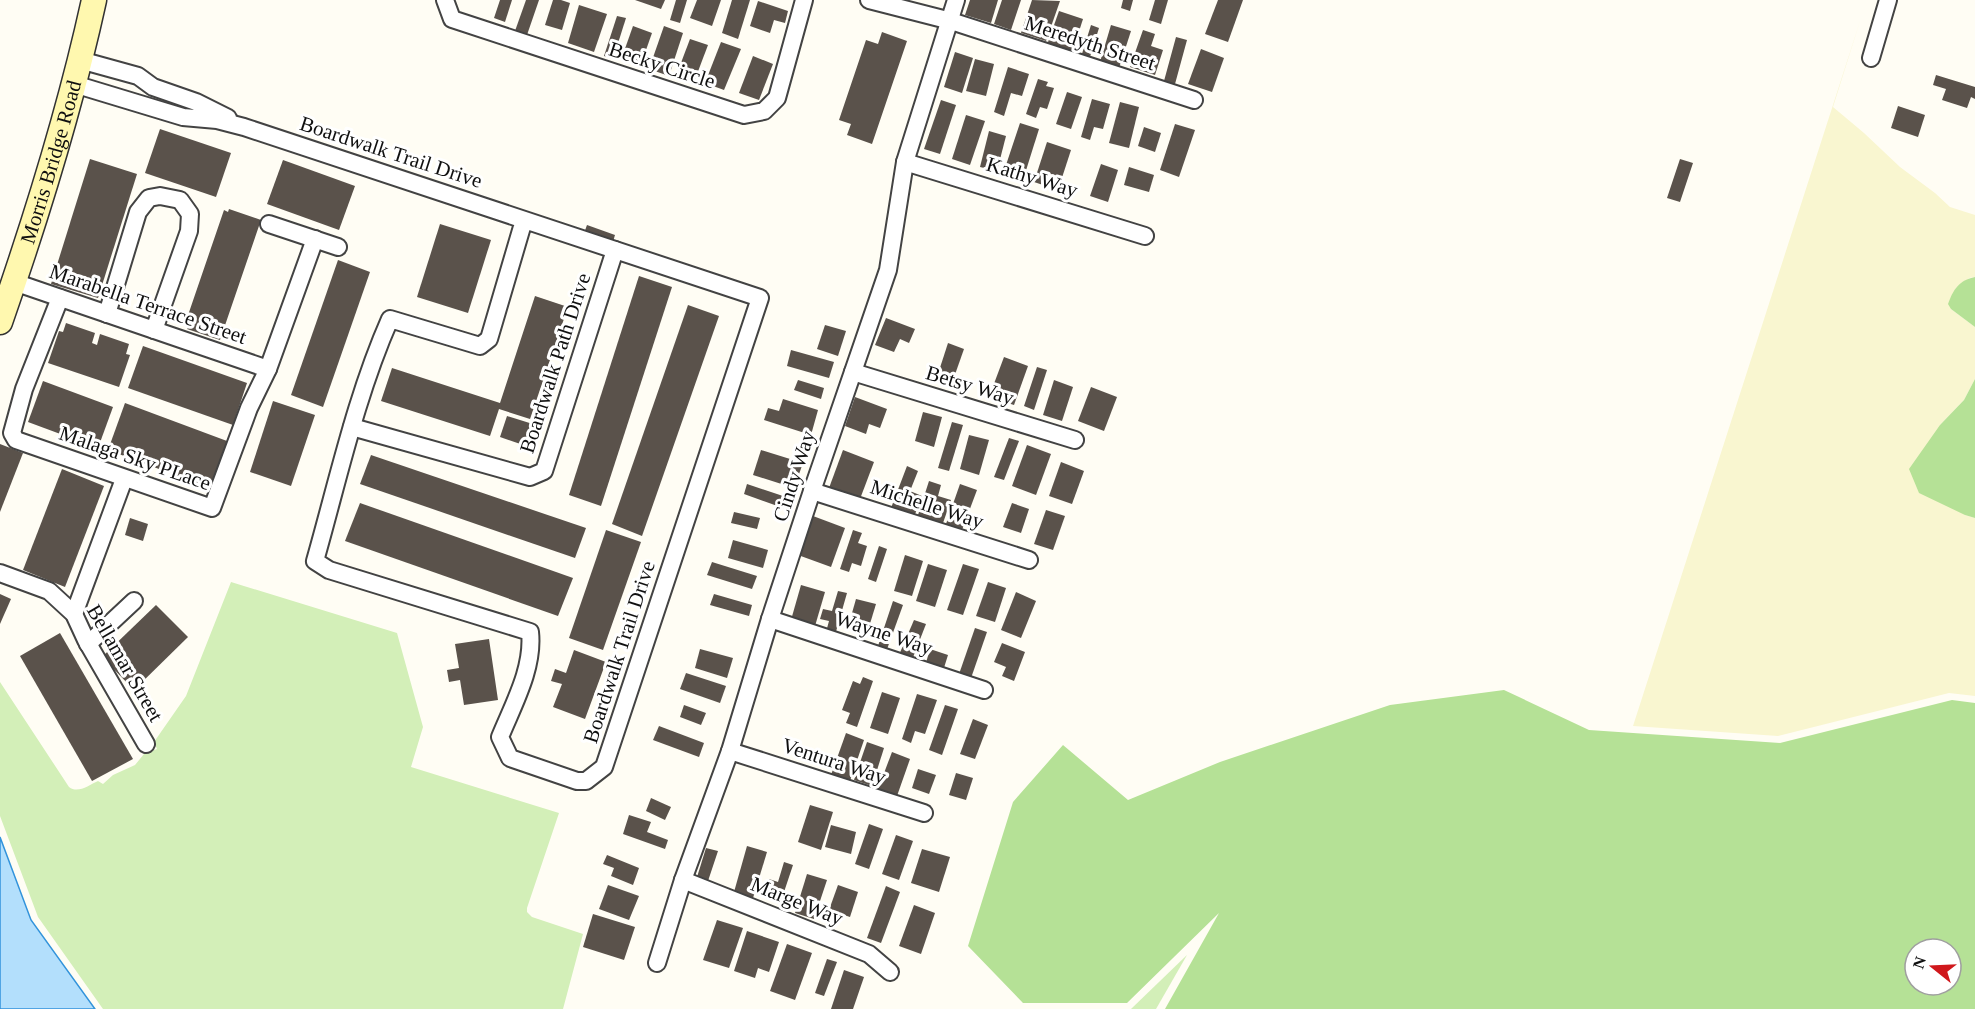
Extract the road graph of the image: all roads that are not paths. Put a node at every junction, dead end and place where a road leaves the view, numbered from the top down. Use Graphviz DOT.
graph roads {
  1 [pos="94,0"];
  2 [pos="445,0"];
  3 [pos="804,0"];
  4 [pos="869,0"];
  5 [pos="956,0"];
  6 [pos="1888,0"];
  7 [pos="951,21"];
  8 [pos="1871,58"];
  9 [pos="80,60"];
  10 [pos="74,84"];
  11 [pos="1194,100"];
  12 [pos="244,127"];
  13 [pos="905,162"];
  14 [pos="524,220"];
  15 [pos="269,224"];
  16 [pos="1145,236"];
  17 [pos="315,239"];
  18 [pos="338,247"];
  19 [pos="615,250"];
  20 [pos="14,282"];
  21 [pos="60,298"];
  22 [pos="106,314"];
  23 [pos="0,322"];
  24 [pos="154,330"];
  25 [pos="268,369"];
  26 [pos="853,372"];
  27 [pos="352,427"];
  28 [pos="1075,440"];
  29 [pos="124,479"];
  30 [pos="812,491"];
  31 [pos="1029,560"];
  32 [pos="0,573"];
  33 [pos="134,601"];
  34 [pos="74,614"];
  35 [pos="770,619"];
  36 [pos="88,644"];
  37 [pos="984,690"];
  38 [pos="146,744"];
  39 [pos="730,751"];
  40 [pos="924,813"];
  41 [pos="683,880"];
  42 [pos="657,963"];
  43 [pos="890,972"];
  1 -- 9 [label="street, Morris Bridge Road"];
  2 -- 3 [label="street, Becky Circle"];
  4 -- 7 [label="street, Meredyth Street"];
  5 -- 7 [label="street, Cindy Way"];
  6 -- 8 [label="street"];
  7 -- 11 [label="street, Meredyth Street"];
  7 -- 13 [label="street, Cindy Way"];
  9 -- 10 [label="street, Morris Bridge Road"];
  9 -- 12 [label="street, Boardwalk Trail Drive"];
  10 -- 12 [label="street, Boardwalk Trail Drive"];
  10 -- 20 [label="street, Morris Bridge Road"];
  12 -- 14 [label="street, Boardwalk Trail Drive"];
  13 -- 16 [label="street, Kathy Way"];
  13 -- 26 [label="street, Cindy Way"];
  14 -- 19 [label="street, Boardwalk Trail Drive"];
  14 -- 27 [label="street, Boardwalk Trail Drive"];
  15 -- 17 [label="street"];
  17 -- 18 [label="street"];
  17 -- 25 [label="street, Malaga Sky PLace"];
  19 -- 27 [label="street, Boardwalk Path Drive"];
  19 -- 27 [label="street, Boardwalk Trail Drive"];
  20 -- 21 [label="street, Marabella Terrace Street"];
  20 -- 23 [label="street, Morris Bridge Road"];
  21 -- 22 [label="street, Marabella Terrace Street"];
  21 -- 29 [label="street, Malaga Sky PLace"];
  22 -- 24 [label="street, Marabella Terrace Street"];
  22 -- 24 [label="street"];
  24 -- 25 [label="street, Marabella Terrace Street"];
  25 -- 29 [label="street, Malaga Sky PLace"];
  26 -- 28 [label="street, Betsy Way"];
  26 -- 30 [label="street, Cindy Way"];
  29 -- 34 [label="street"];
  30 -- 31 [label="street, Michelle Way"];
  30 -- 35 [label="street, Cindy Way"];
  32 -- 34 [label="street, Bellamar Street"];
  33 -- 36 [label="street"];
  34 -- 36 [label="street, Bellamar Street"];
  35 -- 37 [label="street, Wayne Way"];
  35 -- 39 [label="street, Cindy Way"];
  36 -- 38 [label="street, Bellamar Street"];
  39 -- 40 [label="street, Ventura Way"];
  39 -- 41 [label="street, Cindy Way"];
  41 -- 42 [label="street, Cindy Way"];
  41 -- 43 [label="street, Marge Way"];
}
